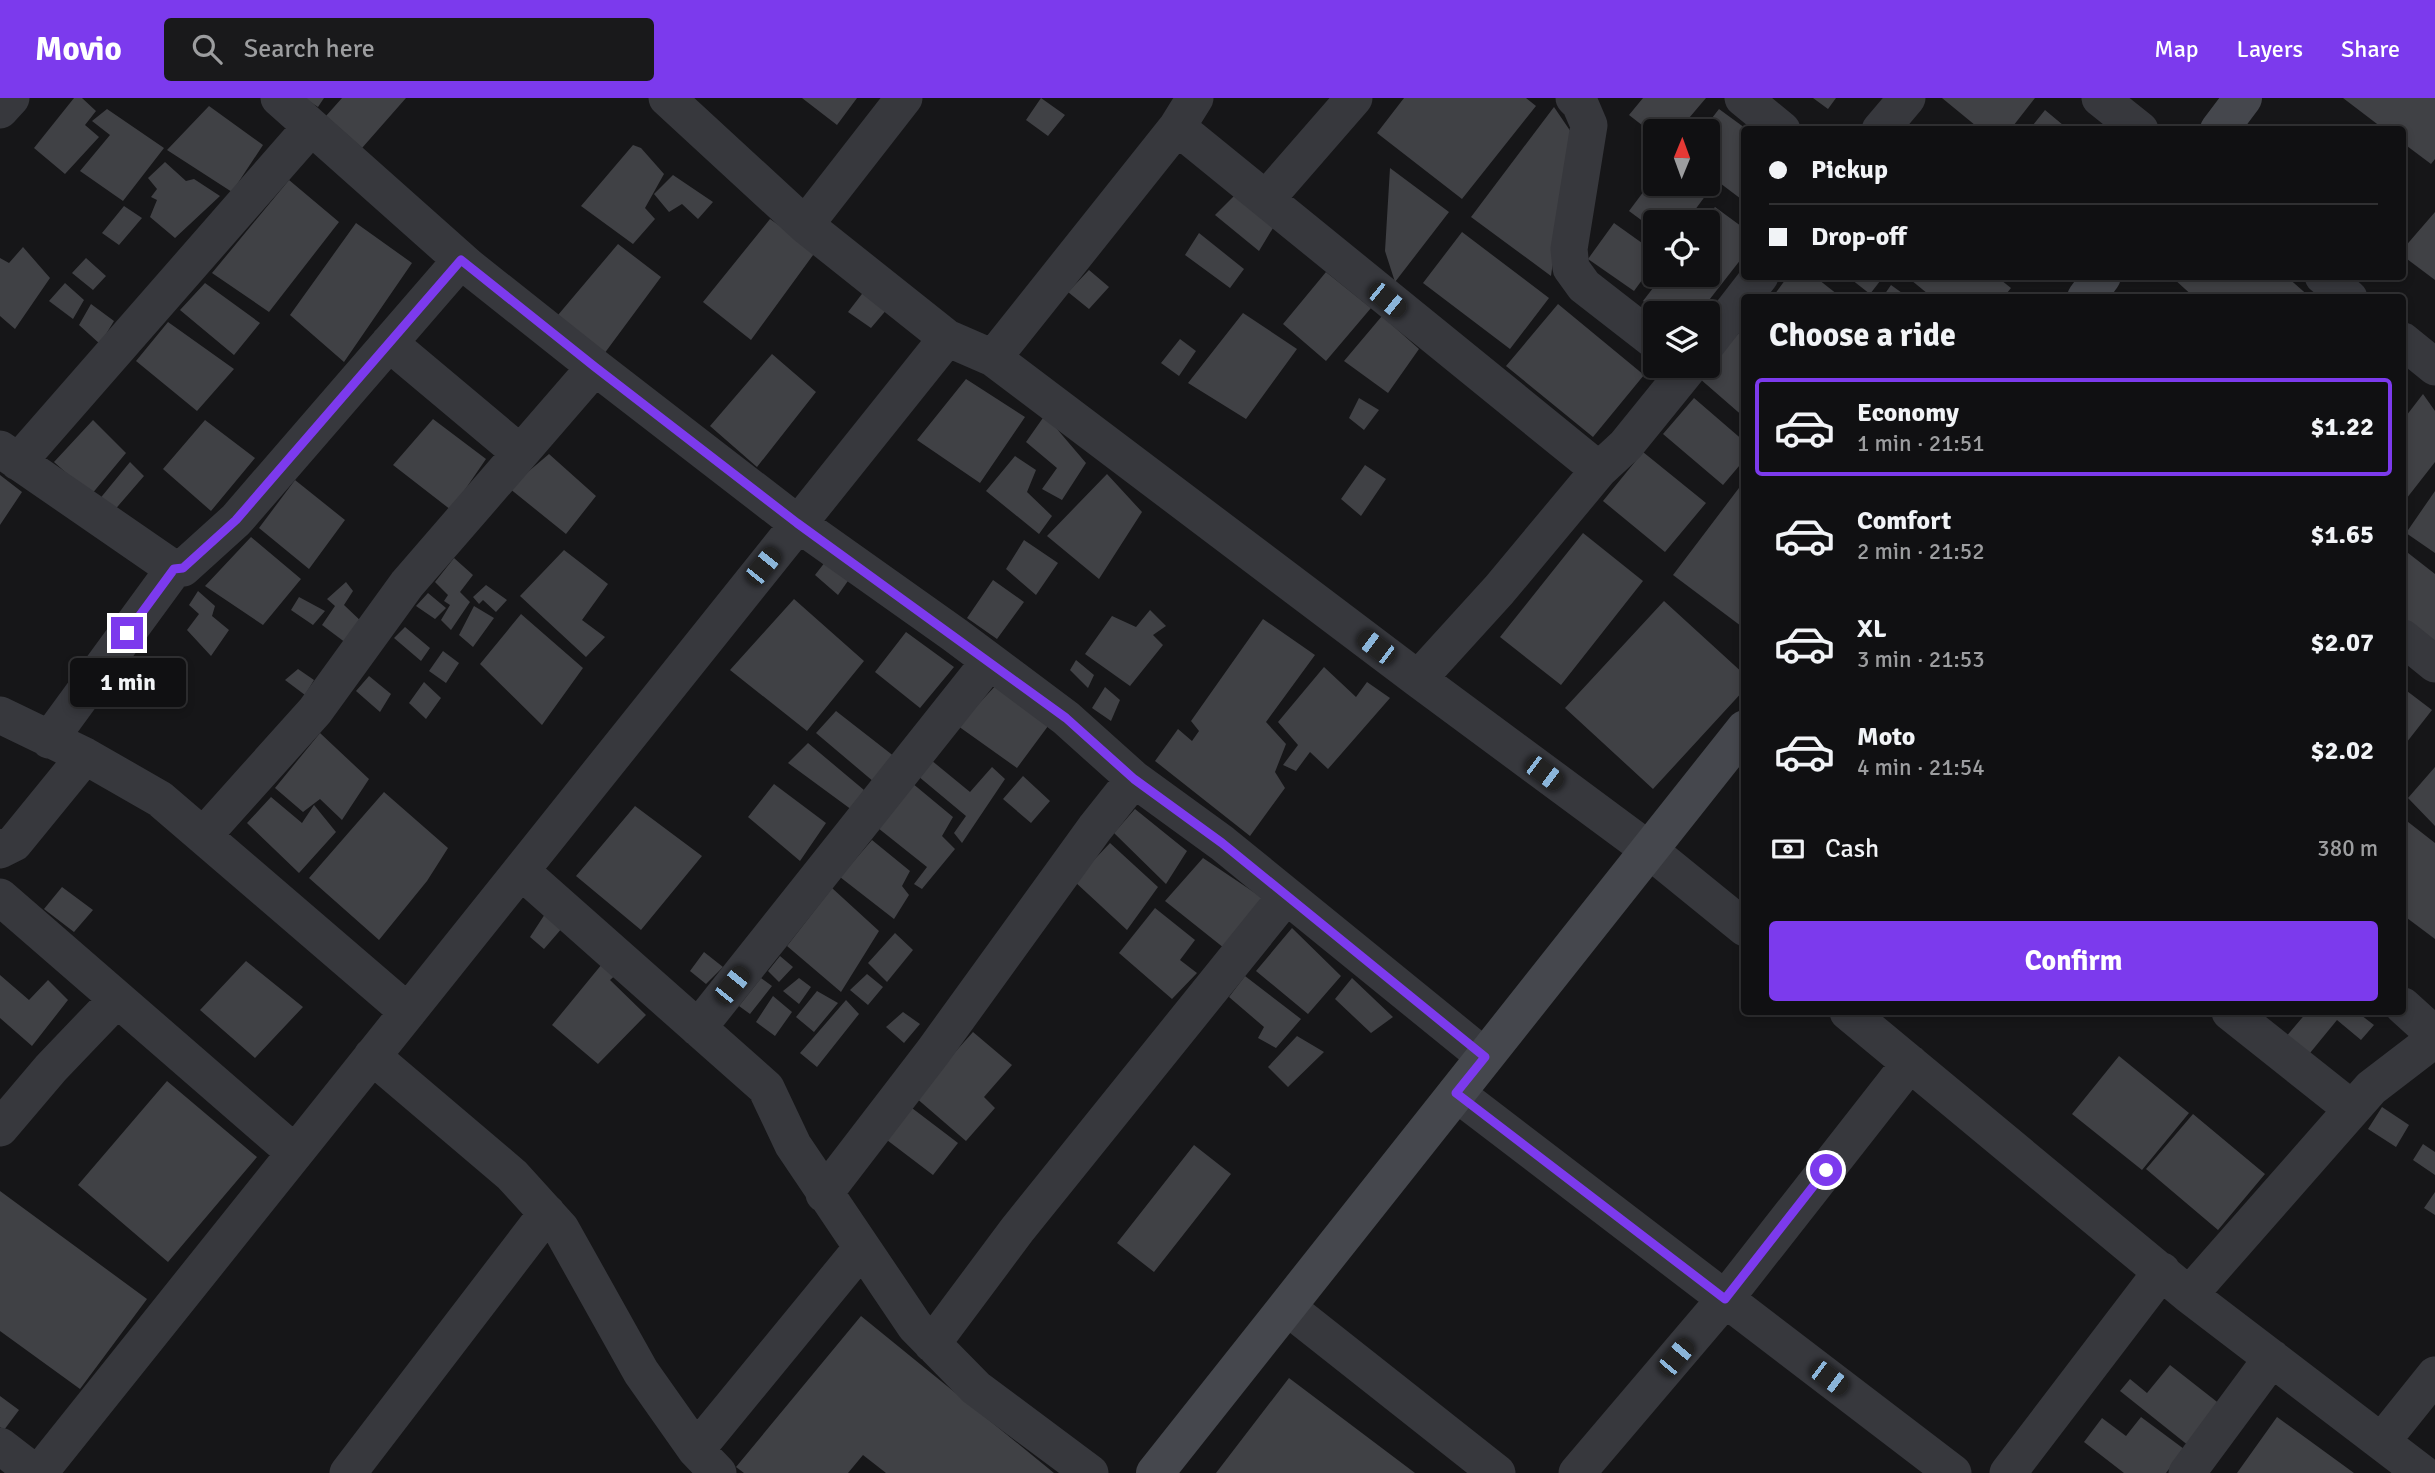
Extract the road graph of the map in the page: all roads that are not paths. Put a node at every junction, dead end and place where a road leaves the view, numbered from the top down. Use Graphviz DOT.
graph roads {
  1 [pos="11,98"];
  2 [pos="279,98"];
  3 [pos="667,98"];
  4 [pos="904,98"];
  5 [pos="1354,98"];
  6 [pos="1574,98"];
  7 [pos="1743,98"];
  8 [pos="1907,98"];
  9 [pos="2100,98"];
  10 [pos="2244,98"];
  11 [pos="0,110"];
  12 [pos="1186,113"];
  13 [pos="1777,126"];
  14 [pos="1883,126"];
  15 [pos="2135,126"];
  16 [pos="2221,126"];
  17 [pos="311,127"];
  18 [pos="1267,198"];
  19 [pos="805,225"];
  20 [pos="461,260"];
  21 [pos="1757,280"];
  22 [pos="2328,280"];
  23 [pos="1746,294"];
  24 [pos="2344,294"];
  25 [pos="1741,300"];
  26 [pos="1720,326"];
  27 [pos="1643,332"];
  28 [pos="947,338"];
  29 [pos="389,343"];
  30 [pos="993,358"];
  31 [pos="595,367"];
  32 [pos="1679,378"];
  33 [pos="519,452"];
  34 [pos="9,456"];
  35 [pos="1599,470"];
  36 [pos="797,523"];
  37 [pos="174,569"];
  38 [pos="2406,640"];
  39 [pos="989,662"];
  40 [pos="2435,664"];
  41 [pos="1418,680"];
  42 [pos="0,715"];
  43 [pos="1741,734"];
  44 [pos="50,740"];
  45 [pos="85,756"];
  46 [pos="1134,779"];
  47 [pos="203,836"];
  48 [pos="0,850"];
  49 [pos="1649,850"];
  50 [pos="521,871"];
  51 [pos="1286,896"];
  52 [pos="0,897"];
  53 [pos="1741,925"];
  54 [pos="117,999"];
  55 [pos="2406,1009"];
  56 [pos="408,1012"];
  57 [pos="2234,1015"];
  58 [pos="1866,1017"];
  59 [pos="698,1028"];
  60 [pos="2435,1037"];
  61 [pos="372,1056"];
  62 [pos="1485,1057"];
  63 [pos="1910,1063"];
  64 [pos="1456,1093"];
  65 [pos="2352,1109"];
  66 [pos="0,1128"];
  67 [pos="295,1153"];
  68 [pos="824,1194"];
  69 [pos="547,1213"];
  70 [pos="861,1249"];
  71 [pos="2162,1270"];
  72 [pos="2189,1295"];
  73 [pos="1725,1299"];
  74 [pos="1287,1307"];
  75 [pos="932,1344"];
  76 [pos="2272,1358"];
  77 [pos="2435,1375"];
  78 [pos="2382,1441"];
  79 [pos="0,1446"];
  80 [pos="707,1462"];
  81 [pos="37,1473"];
  82 [pos="348,1473"];
  83 [pos="1090,1473"];
  84 [pos="1155,1473"];
  85 [pos="1497,1473"];
  86 [pos="1577,1473"];
  87 [pos="1953,1473"];
  88 [pos="2008,1473"];
  89 [pos="2187,1473"];
  90 [pos="2422,1473"];
  1 -- 11 [label="street"];
  2 -- 17 [label="street"];
  3 -- 19 [label="street"];
  4 -- 19 [label="street"];
  5 -- 18 [label="street"];
  6 -- 27 [label="street"];
  7 -- 13 [label="street"];
  8 -- 14 [label="street"];
  9 -- 15 [label="street"];
  10 -- 16 [label="street"];
  12 -- 18 [label="street"];
  12 -- 30 [label="street"];
  17 -- 20 [label="street"];
  17 -- 34 [label="street"];
  18 -- 35 [label="street"];
  19 -- 28 [label="street"];
  20 -- 29 [label="street"];
  20 -- 31 [label="street"];
  21 -- 23 [label="street"];
  22 -- 24 [label="street"];
  25 -- 26 [label="street"];
  28 -- 30 [label="street"];
  28 -- 36 [label="street"];
  29 -- 33 [label="street"];
  29 -- 37 [label="street"];
  30 -- 41 [label="street"];
  31 -- 33 [label="street"];
  31 -- 36 [label="street"];
  32 -- 35 [label="street"];
  33 -- 47 [label="street"];
  34 -- 37 [label="street"];
  35 -- 41 [label="street"];
  36 -- 39 [label="street"];
  36 -- 50 [label="street"];
  37 -- 44 [label="street"];
  38 -- 40 [label="street"];
  39 -- 46 [label="street"];
  39 -- 59 [label="street"];
  41 -- 49 [label="street"];
  42 -- 44 [label="street"];
  43 -- 49 [label="street"];
  44 -- 45 [label="street"];
  45 -- 47 [label="street"];
  45 -- 48 [label="street"];
  46 -- 51 [label="street"];
  46 -- 68 [label="street"];
  47 -- 56 [label="street"];
  49 -- 53 [label="street"];
  49 -- 62 [label="street"];
  50 -- 56 [label="street"];
  50 -- 59 [label="street"];
  51 -- 62 [label="street"];
  51 -- 75 [label="street"];
  52 -- 54 [label="street"];
  54 -- 66 [label="street"];
  54 -- 67 [label="street"];
  55 -- 60 [label="street"];
  56 -- 61 [label="street"];
  57 -- 65 [label="street"];
  58 -- 63 [label="street"];
  59 -- 68 [label="street"];
  60 -- 65 [label="street"];
  61 -- 67 [label="street"];
  61 -- 69 [label="street"];
  62 -- 64 [label="street"];
  63 -- 71 [label="street"];
  63 -- 73 [label="street"];
  64 -- 73 [label="street"];
  64 -- 74 [label="street"];
  65 -- 72 [label="street"];
  67 -- 81 [label="street"];
  68 -- 70 [label="street"];
  69 -- 80 [label="street"];
  69 -- 82 [label="street"];
  70 -- 75 [label="street"];
  70 -- 80 [label="street"];
  71 -- 72 [label="street"];
  71 -- 88 [label="street"];
  72 -- 76 [label="street"];
  73 -- 86 [label="street"];
  73 -- 87 [label="street"];
  74 -- 84 [label="street"];
  74 -- 85 [label="street"];
  75 -- 83 [label="street"];
  76 -- 78 [label="street"];
  76 -- 89 [label="street"];
  77 -- 78 [label="street"];
  78 -- 90 [label="street"];
  79 -- 81 [label="street"];
}
